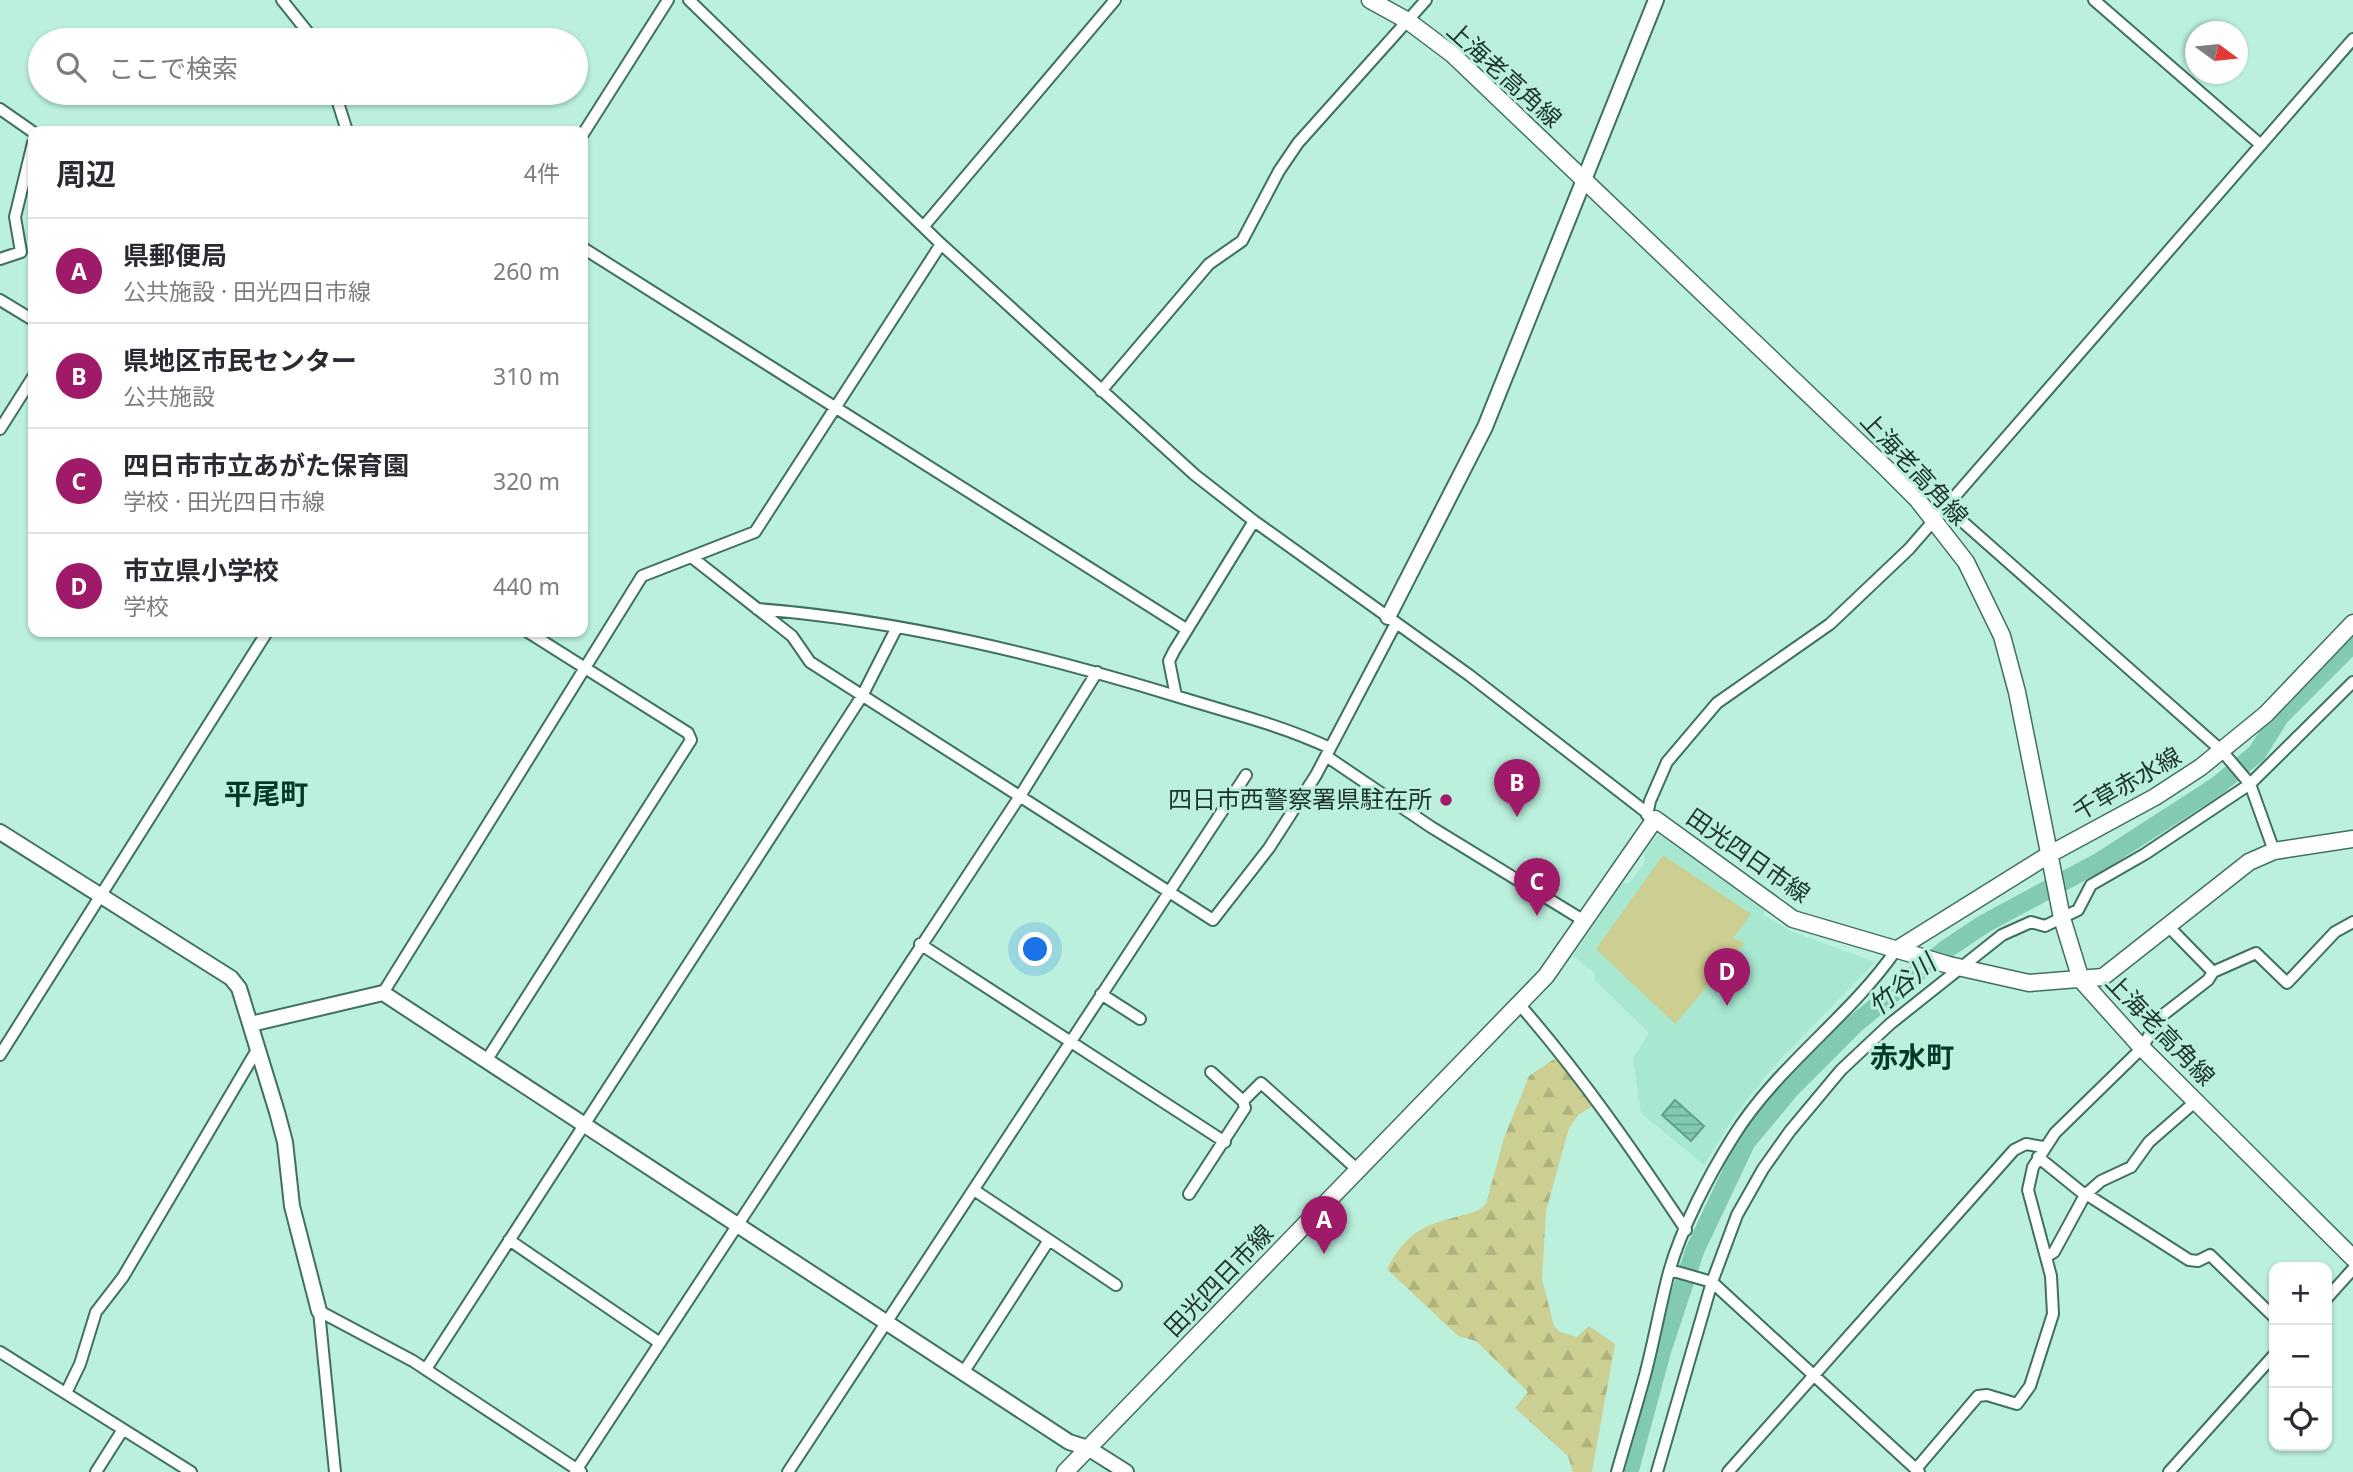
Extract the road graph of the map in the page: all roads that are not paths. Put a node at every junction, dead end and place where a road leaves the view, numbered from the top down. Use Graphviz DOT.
graph roads {
  1 [pos="282,0"];
  2 [pos="668,0"];
  3 [pos="689,0"];
  4 [pos="1115,0"];
  5 [pos="1370,0"];
  6 [pos="1426,0"];
  7 [pos="1656,0"];
  8 [pos="2094,0"];
  9 [pos="1408,21"];
  10 [pos="304,28"];
  11 [pos="2353,39"];
  12 [pos="339,105"];
  13 [pos="0,109"];
  14 [pos="345,126"];
  15 [pos="588,126"];
  16 [pos="28,129"];
  17 [pos="2261,145"];
  18 [pos="28,164"];
  19 [pos="1585,180"];
  20 [pos="924,226"];
  21 [pos="940,244"];
  22 [pos="588,251"];
  23 [pos="0,259"];
  24 [pos="0,300"];
  25 [pos="28,317"];
  26 [pos="28,385"];
  27 [pos="1101,391"];
  28 [pos="836,408"];
  29 [pos="0,429"];
  30 [pos="1945,507"];
  31 [pos="1934,519"];
  32 [pos="1254,521"];
  33 [pos="694,559"];
  34 [pos="757,609"];
  35 [pos="1392,620"];
  36 [pos="2353,623"];
  37 [pos="895,629"];
  38 [pos="1186,629"];
  39 [pos="264,637"];
  40 [pos="536,637"];
  41 [pos="584,668"];
  42 [pos="1097,672"];
  43 [pos="2353,682"];
  44 [pos="862,696"];
  45 [pos="1176,696"];
  46 [pos="1328,752"];
  47 [pos="2225,753"];
  48 [pos="1246,775"];
  49 [pos="2250,784"];
  50 [pos="1020,796"];
  51 [pos="1651,817"];
  52 [pos="0,832"];
  53 [pos="2353,839"];
  54 [pos="2274,851"];
  55 [pos="2051,860"];
  56 [pos="1167,893"];
  57 [pos="101,895"];
  58 [pos="2062,917"];
  59 [pos="1586,922"];
  60 [pos="2353,922"];
  61 [pos="2167,925"];
  62 [pos="920,944"];
  63 [pos="1901,951"];
  64 [pos="1954,967"];
  65 [pos="2213,972"];
  66 [pos="2081,981"];
  67 [pos="383,993"];
  68 [pos="1101,994"];
  69 [pos="1519,1004"];
  70 [pos="1140,1019"];
  71 [pos="251,1024"];
  72 [pos="1070,1042"];
  73 [pos="258,1048"];
  74 [pos="2142,1048"];
  75 [pos="0,1055"];
  76 [pos="486,1061"];
  77 [pos="1211,1072"];
  78 [pos="1243,1101"];
  79 [pos="2196,1101"];
  80 [pos="584,1125"];
  81 [pos="1225,1142"];
  82 [pos="2040,1152"];
  83 [pos="1359,1171"];
  84 [pos="974,1190"];
  85 [pos="1189,1194"];
  86 [pos="2085,1195"];
  87 [pos="736,1225"];
  88 [pos="1686,1230"];
  89 [pos="509,1240"];
  90 [pos="1048,1240"];
  91 [pos="2046,1256"];
  92 [pos="2353,1258"];
  93 [pos="2353,1269"];
  94 [pos="1673,1270"];
  95 [pos="1712,1282"];
  96 [pos="1116,1285"];
  97 [pos="2332,1292"];
  98 [pos="320,1311"];
  99 [pos="2269,1312"];
  100 [pos="886,1322"];
  101 [pos="660,1343"];
  102 [pos="0,1352"];
  103 [pos="2269,1361"];
  104 [pos="426,1369"];
  105 [pos="963,1373"];
  106 [pos="1812,1375"];
  107 [pos="66,1393"];
  108 [pos="122,1431"];
  109 [pos="1088,1448"];
  110 [pos="578,1471"];
  111 [pos="1917,1471"];
  112 [pos="96,1472"];
  113 [pos="191,1472"];
  114 [pos="335,1472"];
  115 [pos="788,1472"];
  116 [pos="1065,1472"];
  117 [pos="1126,1472"];
  118 [pos="1617,1472"];
  119 [pos="1657,1472"];
  120 [pos="1728,1472"];
  121 [pos="2169,1472"];
  1 -- 10 [label="street"];
  2 -- 15 [label="street"];
  3 -- 20 [label="street"];
  4 -- 20 [label="street"];
  5 -- 9 [label="main road, 上海老高角線"];
  6 -- 9 [label="street"];
  7 -- 19 [label="street"];
  8 -- 17 [label="street"];
  9 -- 19 [label="main road, 上海老高角線"];
  9 -- 27 [label="street"];
  11 -- 17 [label="street"];
  12 -- 14 [label="street"];
  13 -- 16 [label="street"];
  17 -- 30 [label="street"];
  18 -- 23 [label="street"];
  19 -- 31 [label="main road, 上海老高角線"];
  19 -- 35 [label="street"];
  20 -- 21 [label="street"];
  21 -- 27 [label="street"];
  21 -- 28 [label="street"];
  22 -- 28 [label="street"];
  24 -- 25 [label="street"];
  26 -- 29 [label="street"];
  27 -- 32 [label="street"];
  28 -- 33 [label="street"];
  28 -- 38 [label="street"];
  30 -- 31 [label="street"];
  30 -- 47 [label="street"];
  31 -- 51 [label="street"];
  31 -- 55 [label="main road, 上海老高角線"];
  32 -- 35 [label="street"];
  32 -- 38 [label="street"];
  33 -- 34 [label="street"];
  33 -- 41 [label="street"];
  34 -- 37 [label="street"];
  34 -- 44 [label="street"];
  35 -- 46 [label="street"];
  35 -- 51 [label="street"];
  36 -- 47 [label="main road, 千草赤水線"];
  37 -- 42 [label="street"];
  37 -- 44 [label="street"];
  38 -- 45 [label="street"];
  39 -- 57 [label="street"];
  40 -- 41 [label="street"];
  41 -- 67 [label="street"];
  41 -- 76 [label="street"];
  42 -- 45 [label="street"];
  42 -- 50 [label="street"];
  43 -- 49 [label="street"];
  44 -- 50 [label="street"];
  44 -- 80 [label="street"];
  45 -- 46 [label="street"];
  46 -- 56 [label="street"];
  46 -- 59 [label="street"];
  47 -- 49 [label="street"];
  47 -- 55 [label="main road, 千草赤水線"];
  48 -- 56 [label="street"];
  49 -- 54 [label="street"];
  49 -- 58 [label="street"];
  50 -- 56 [label="street"];
  50 -- 62 [label="street"];
  51 -- 59 [label="main road, 田光四日市線"];
  51 -- 63 [label="main road, 田光四日市線"];
  52 -- 57 [label="street"];
  53 -- 54 [label="main road, 田光四日市線"];
  54 -- 61 [label="main road, 田光四日市線"];
  55 -- 58 [label="main road, 上海老高角線"];
  55 -- 63 [label="main road, 千草赤水線"];
  56 -- 68 [label="street"];
  57 -- 71 [label="street"];
  57 -- 75 [label="street"];
  58 -- 64 [label="street"];
  58 -- 66 [label="main road, 上海老高角線"];
  59 -- 69 [label="main road, 田光四日市線"];
  60 -- 65 [label="street"];
  61 -- 65 [label="street"];
  61 -- 66 [label="main road, 田光四日市線"];
  62 -- 72 [label="street"];
  62 -- 87 [label="street"];
  63 -- 64 [label="main road, 田光四日市線"];
  63 -- 88 [label="street"];
  64 -- 66 [label="main road, 田光四日市線"];
  64 -- 95 [label="street"];
  65 -- 74 [label="street"];
  66 -- 74 [label="main road, 上海老高角線"];
  67 -- 71 [label="street"];
  67 -- 76 [label="street"];
  68 -- 70 [label="street"];
  68 -- 72 [label="street"];
  69 -- 83 [label="main road, 田光四日市線"];
  69 -- 88 [label="street"];
  71 -- 73 [label="street"];
  72 -- 81 [label="street"];
  72 -- 84 [label="street"];
  73 -- 98 [label="street"];
  73 -- 107 [label="street"];
  74 -- 79 [label="main road, 上海老高角線"];
  74 -- 82 [label="street"];
  76 -- 80 [label="street"];
  77 -- 78 [label="street"];
  78 -- 81 [label="street"];
  78 -- 83 [label="street"];
  79 -- 86 [label="street"];
  79 -- 92 [label="main road, 上海老高角線"];
  80 -- 87 [label="street"];
  80 -- 89 [label="street"];
  81 -- 85 [label="street"];
  82 -- 86 [label="street"];
  82 -- 91 [label="street"];
  82 -- 106 [label="street"];
  83 -- 109 [label="main road, 田光四日市線"];
  84 -- 90 [label="street"];
  84 -- 100 [label="street"];
  86 -- 91 [label="street"];
  86 -- 99 [label="street"];
  87 -- 100 [label="street"];
  87 -- 101 [label="street"];
  88 -- 94 [label="street"];
  89 -- 101 [label="street"];
  89 -- 104 [label="street"];
  90 -- 96 [label="street"];
  90 -- 105 [label="street"];
  91 -- 111 [label="street"];
  93 -- 97 [label="street"];
  94 -- 95 [label="street"];
  94 -- 118 [label="street"];
  95 -- 106 [label="street"];
  95 -- 119 [label="street"];
  98 -- 104 [label="street"];
  98 -- 114 [label="street"];
  100 -- 105 [label="street"];
  100 -- 115 [label="street"];
  101 -- 110 [label="street"];
  102 -- 107 [label="street"];
  103 -- 121 [label="street"];
  104 -- 110 [label="street"];
  105 -- 109 [label="street"];
  106 -- 111 [label="street"];
  106 -- 120 [label="street"];
  107 -- 108 [label="street"];
  108 -- 112 [label="street"];
  108 -- 113 [label="street"];
  109 -- 116 [label="main road, 田光四日市線"];
  109 -- 117 [label="street"];
}
